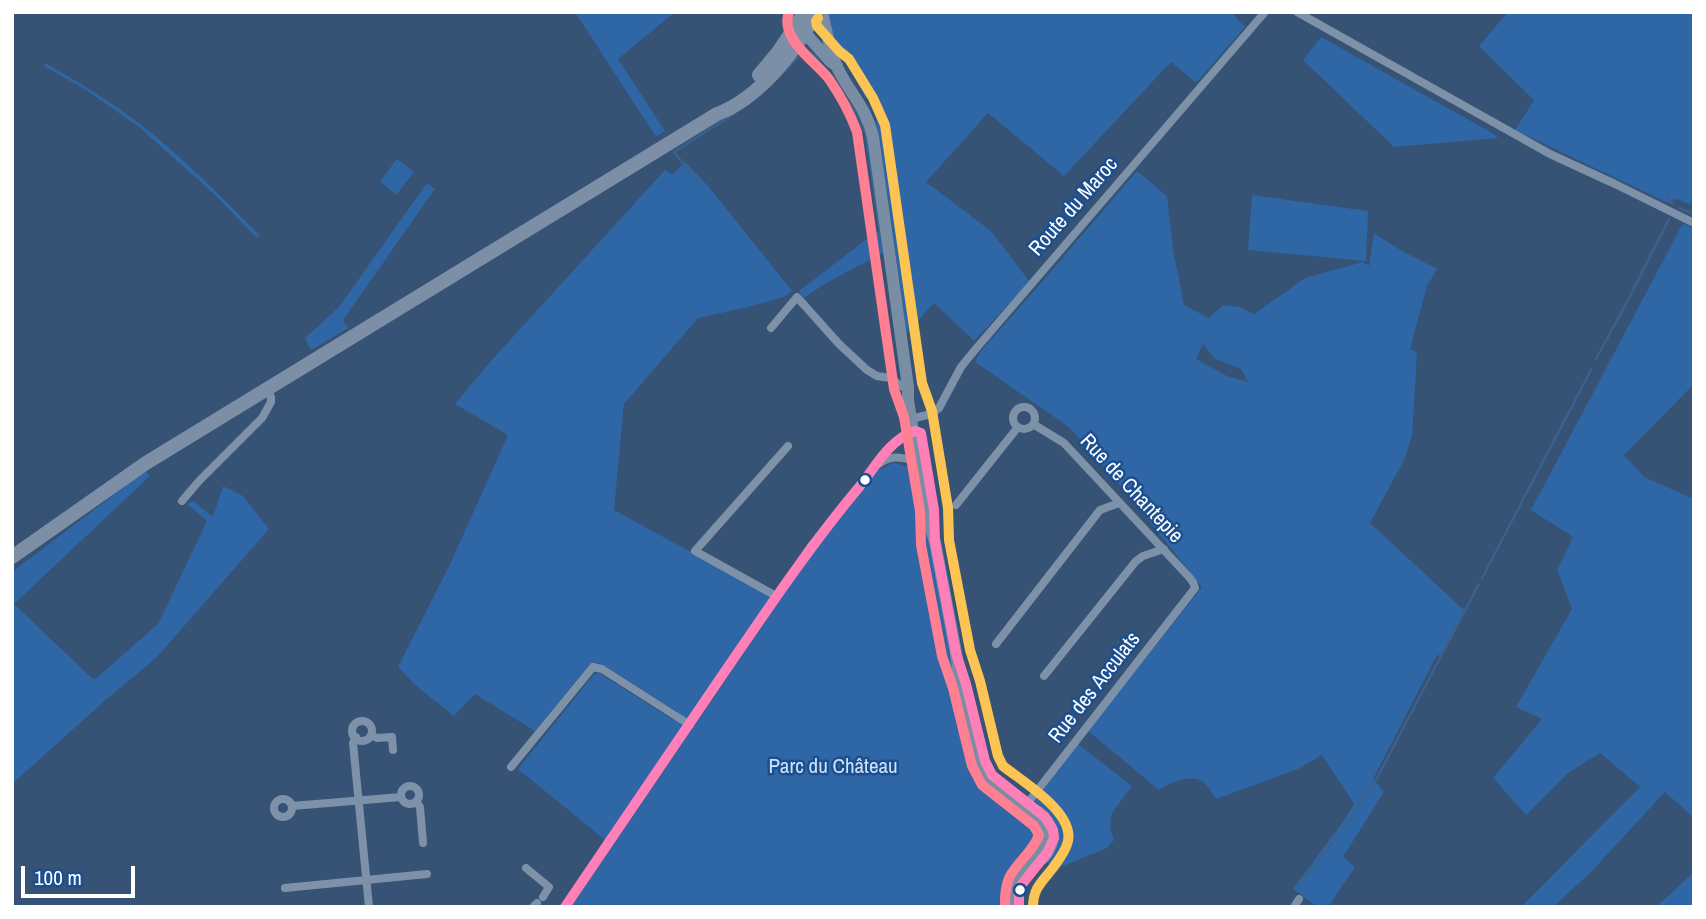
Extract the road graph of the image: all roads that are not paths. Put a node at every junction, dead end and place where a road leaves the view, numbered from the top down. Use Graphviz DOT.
graph roads {
  1 [pos="1265,12"];
  2 [pos="1297,12"];
  3 [pos="810,18"];
  4 [pos="837,66"];
  5 [pos="1694,223"];
  6 [pos="771,328"];
  7 [pos="905,368"];
  8 [pos="890,379"];
  9 [pos="908,387"];
  10 [pos="267,388"];
  11 [pos="1033,424"];
  12 [pos="916,425"];
  13 [pos="1018,427"];
  14 [pos="788,446"];
  15 [pos="921,456"];
  16 [pos="876,466"];
  17 [pos="182,501"];
  18 [pos="1119,503"];
  19 [pos="956,505"];
  20 [pos="1164,549"];
  21 [pos="12,557"];
  22 [pos="1195,588"];
  23 [pos="776,596"];
  24 [pos="996,644"];
  25 [pos="1044,676"];
  26 [pos="690,725"];
  27 [pos="371,735"];
  28 [pos="356,737"];
  29 [pos="393,750"];
  30 [pos="511,767"];
  31 [pos="401,797"];
  32 [pos="358,800"];
  33 [pos="416,801"];
  34 [pos="292,806"];
  35 [pos="1026,806"];
  36 [pos="423,843"];
  37 [pos="526,868"];
  38 [pos="427,874"];
  39 [pos="366,880"];
  40 [pos="285,888"];
  41 [pos="538,902"];
  42 [pos="369,907"];
  43 [pos="565,907"];
  44 [pos="1011,907"];
  45 [pos="1018,907"];
  1 -- 12 [label="street, Route du Maroc"];
  2 -- 5 [label="street"];
  3 -- 4 [label="main road"];
  3 -- 4 [label="main road"];
  3 -- 10 [label="main road"];
  4 -- 7 [label="main road"];
  6 -- 8 [label="street"];
  7 -- 8 [label="street"];
  7 -- 9 [label="main road"];
  8 -- 9 [label="street"];
  9 -- 12 [label="main road"];
  10 -- 17 [label="street"];
  10 -- 21 [label="main road"];
  11 -- 13 [label="street"];
  11 -- 13 [label="street"];
  11 -- 18 [label="street, Rue de Chantepie"];
  12 -- 15 [label="main road"];
  12 -- 16 [label="street, Route du Maroc"];
  13 -- 19 [label="street"];
  14 -- 23 [label="street"];
  15 -- 16 [label="street"];
  15 -- 35 [label="main road"];
  16 -- 23 [label="street, Route du Maroc"];
  18 -- 20 [label="street, Rue de Chantepie"];
  18 -- 24 [label="street"];
  20 -- 22 [label="street, Rue de Chantepie"];
  20 -- 25 [label="street"];
  22 -- 35 [label="street, Rue des Acculats"];
  23 -- 26 [label="street, Route du Maroc"];
  26 -- 30 [label="street"];
  26 -- 43 [label="street, Route du Maroc"];
  27 -- 28 [label="street"];
  27 -- 28 [label="street"];
  27 -- 29 [label="street"];
  28 -- 32 [label="street"];
  31 -- 32 [label="street"];
  31 -- 33 [label="street"];
  31 -- 33 [label="street"];
  32 -- 34 [label="street"];
  32 -- 39 [label="street"];
  33 -- 36 [label="street"];
  35 -- 44 [label="main road"];
  35 -- 45 [label="main road"];
  37 -- 41 [label="street"];
  38 -- 39 [label="street"];
  39 -- 40 [label="street"];
  39 -- 42 [label="street"];
}
